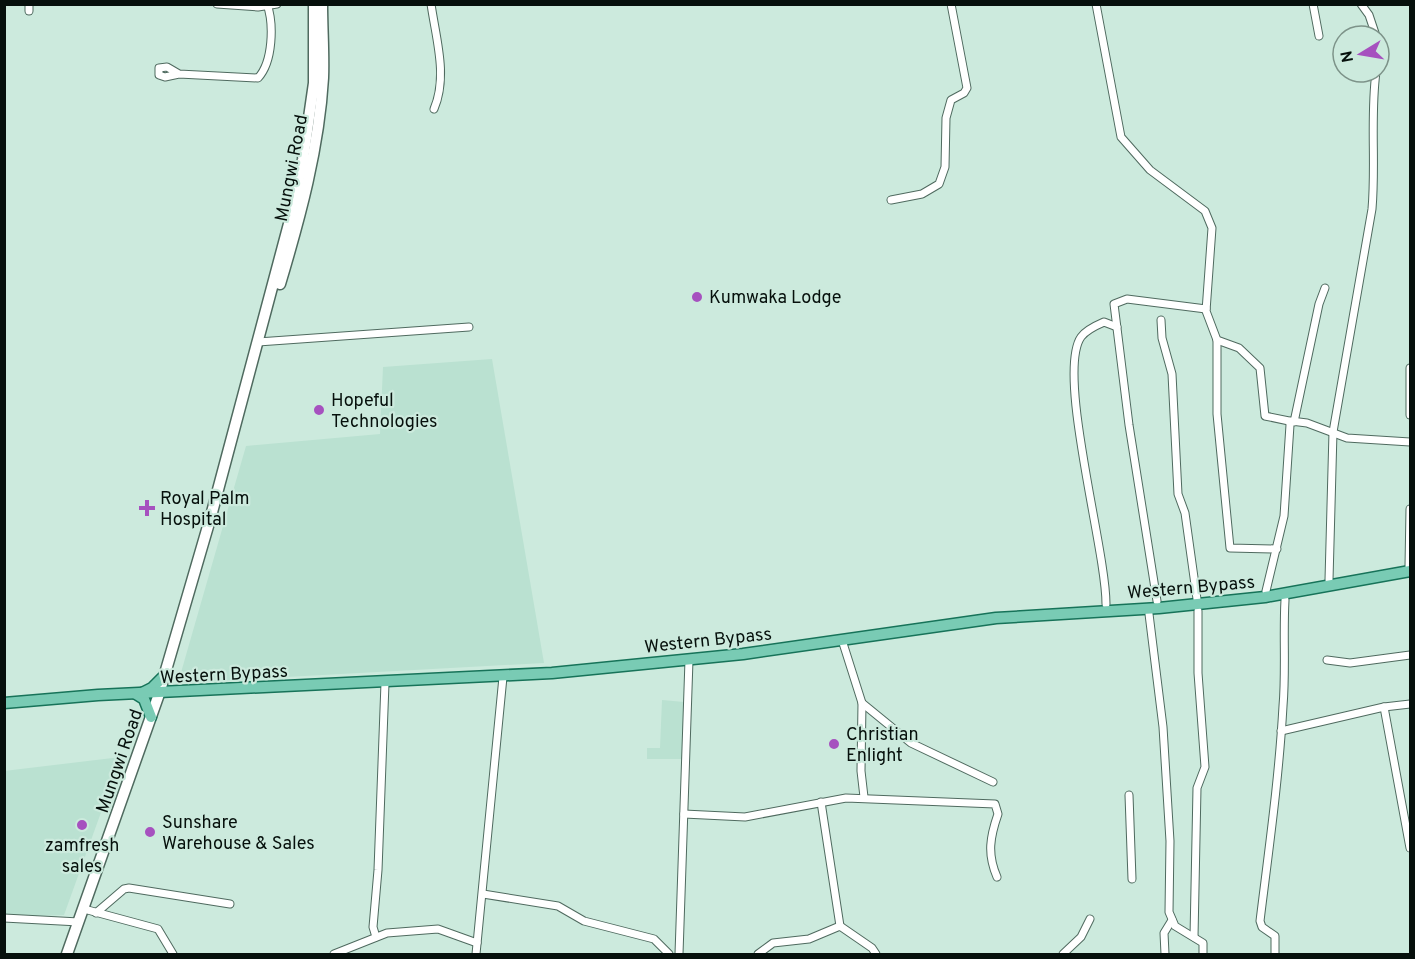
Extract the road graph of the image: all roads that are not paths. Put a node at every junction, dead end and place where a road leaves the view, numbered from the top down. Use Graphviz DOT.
graph roads {
  1 [pos="217,4"];
  2 [pos="277,4"];
  3 [pos="314,4"];
  4 [pos="322,4"];
  5 [pos="431,4"];
  6 [pos="951,4"];
  7 [pos="1096,4"];
  8 [pos="1313,4"];
  9 [pos="1361,4"];
  10 [pos="267,5"];
  11 [pos="1372,24"];
  12 [pos="1319,36"];
  13 [pos="179,74"];
  14 [pos="1375,84"];
  15 [pos="434,109"];
  16 [pos="891,200"];
  17 [pos="1325,288"];
  18 [pos="1206,309"];
  19 [pos="1161,320"];
  20 [pos="469,327"];
  21 [pos="1117,327"];
  22 [pos="260,337"];
  23 [pos="1217,340"];
  24 [pos="1410,368"];
  25 [pos="1410,415"];
  26 [pos="1291,421"];
  27 [pos="1334,432"];
  28 [pos="1410,442"];
  29 [pos="1410,509"];
  30 [pos="1277,549"];
  31 [pos="1410,568"];
  32 [pos="1329,580"];
  33 [pos="1266,591"];
  34 [pos="1197,599"];
  35 [pos="1285,600"];
  36 [pos="1157,601"];
  37 [pos="1106,604"];
  38 [pos="1198,611"];
  39 [pos="1149,614"];
  40 [pos="842,640"];
  41 [pos="1410,655"];
  42 [pos="689,660"];
  43 [pos="1327,660"];
  44 [pos="165,675"];
  45 [pos="503,677"];
  46 [pos="386,683"];
  47 [pos="178,693"];
  48 [pos="136,694"];
  49 [pos="159,694"];
  50 [pos="4,703"];
  51 [pos="862,704"];
  52 [pos="1410,704"];
  53 [pos="1384,706"];
  54 [pos="151,717"];
  55 [pos="1281,731"];
  56 [pos="993,782"];
  57 [pos="1129,795"];
  58 [pos="864,797"];
  59 [pos="821,802"];
  60 [pos="684,814"];
  61 [pos="1410,848"];
  62 [pos="997,877"];
  63 [pos="1132,879"];
  64 [pos="483,894"];
  65 [pos="230,904"];
  66 [pos="84,909"];
  67 [pos="96,913"];
  68 [pos="4,918"];
  69 [pos="1090,920"];
  70 [pos="1172,920"];
  71 [pos="79,922"];
  72 [pos="840,926"];
  73 [pos="376,937"];
  74 [pos="1194,937"];
  75 [pos="477,943"];
  76 [pos="67,954"];
  77 [pos="173,954"];
  78 [pos="334,954"];
  79 [pos="476,954"];
  80 [pos="669,954"];
  81 [pos="679,954"];
  82 [pos="758,954"];
  83 [pos="876,954"];
  84 [pos="1063,954"];
  85 [pos="1165,954"];
  86 [pos="1203,954"];
  87 [pos="1275,954"];
  1 -- 10 [label="street"];
  2 -- 10 [label="street"];
  3 -- 22 [label="main road, Mungwi Road"];
  4 -- 22 [label="main road, Mungwi Road"];
  5 -- 15 [label="street"];
  6 -- 16 [label="street"];
  7 -- 18 [label="street"];
  8 -- 12 [label="street"];
  9 -- 11 [label="street"];
  10 -- 13 [label="street"];
  14 -- 27 [label="street"];
  17 -- 26 [label="street"];
  18 -- 21 [label="street"];
  18 -- 23 [label="street"];
  19 -- 34 [label="street"];
  20 -- 22 [label="street"];
  21 -- 36 [label="street"];
  21 -- 37 [label="street"];
  22 -- 44 [label="main road, Mungwi Road"];
  23 -- 26 [label="street"];
  23 -- 30 [label="street"];
  24 -- 25 [label="street"];
  26 -- 27 [label="street"];
  26 -- 30 [label="street"];
  27 -- 28 [label="street"];
  27 -- 32 [label="street"];
  29 -- 31 [label="street"];
  30 -- 33 [label="street"];
  31 -- 40 [label="main road, Western Bypass"];
  35 -- 55 [label="street"];
  38 -- 74 [label="street"];
  39 -- 70 [label="street"];
  40 -- 42 [label="main road, Western Bypass"];
  40 -- 51 [label="street"];
  41 -- 43 [label="street"];
  42 -- 45 [label="main road, Western Bypass"];
  42 -- 60 [label="street"];
  44 -- 47 [label="main road"];
  44 -- 48 [label="main road"];
  44 -- 49 [label="main road, Mungwi Road"];
  45 -- 46 [label="main road, Western Bypass"];
  45 -- 64 [label="street"];
  46 -- 47 [label="main road, Western Bypass"];
  46 -- 73 [label="street"];
  47 -- 49 [label="main road, Western Bypass"];
  48 -- 49 [label="main road, Western Bypass"];
  48 -- 50 [label="main road, Western Bypass"];
  48 -- 54 [label="main road"];
  49 -- 54 [label="main road, Mungwi Road"];
  51 -- 56 [label="street"];
  51 -- 58 [label="street"];
  52 -- 53 [label="street"];
  53 -- 55 [label="street"];
  53 -- 61 [label="street"];
  54 -- 66 [label="main road, Mungwi Road"];
  55 -- 87 [label="street"];
  57 -- 63 [label="street"];
  58 -- 59 [label="street"];
  58 -- 62 [label="street"];
  59 -- 60 [label="street"];
  59 -- 72 [label="street"];
  60 -- 81 [label="street"];
  64 -- 75 [label="street"];
  64 -- 80 [label="street"];
  65 -- 67 [label="street"];
  66 -- 67 [label="street"];
  66 -- 71 [label="main road, Mungwi Road"];
  67 -- 77 [label="street"];
  68 -- 71 [label="street"];
  69 -- 84 [label="street"];
  70 -- 74 [label="street"];
  70 -- 85 [label="street"];
  71 -- 76 [label="main road, Mungwi Road"];
  72 -- 82 [label="street"];
  72 -- 83 [label="street"];
  73 -- 75 [label="street"];
  73 -- 78 [label="street"];
  74 -- 86 [label="street"];
  75 -- 79 [label="street"];
}
